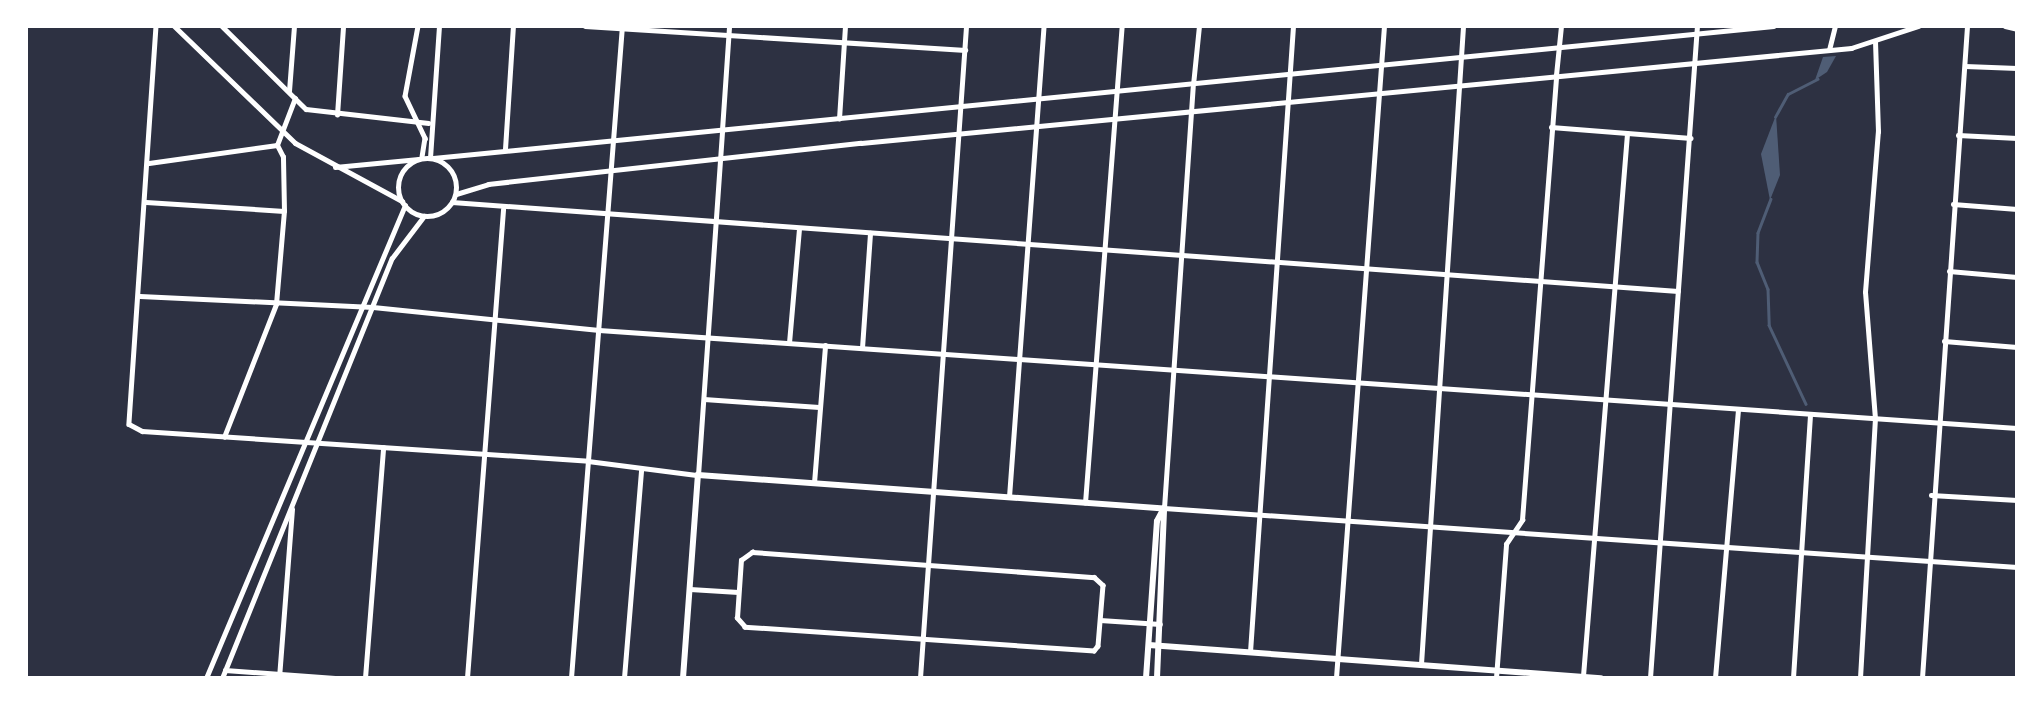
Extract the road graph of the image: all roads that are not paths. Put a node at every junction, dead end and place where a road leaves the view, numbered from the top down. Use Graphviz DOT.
graph roads {
  1 [pos="156,26"];
  2 [pos="174,26"];
  3 [pos="222,26"];
  4 [pos="295,26"];
  5 [pos="343,26"];
  6 [pos="418,26"];
  7 [pos="439,26"];
  8 [pos="513,26"];
  9 [pos="584,26"];
  10 [pos="729,26"];
  11 [pos="845,26"];
  12 [pos="966,26"];
  13 [pos="1044,26"];
  14 [pos="1122,26"];
  15 [pos="1199,26"];
  16 [pos="1293,26"];
  17 [pos="1384,26"];
  18 [pos="1462,26"];
  19 [pos="1561,26"];
  20 [pos="1697,26"];
  21 [pos="1774,26"];
  22 [pos="1835,26"];
  23 [pos="1918,26"];
  24 [pos="1967,26"];
  25 [pos="2005,26"];
  26 [pos="622,27"];
  27 [pos="2017,29"];
  28 [pos="1696,34"];
  29 [pos="728,35"];
  30 [pos="844,42"];
  31 [pos="1875,42"];
  32 [pos="1558,48"];
  33 [pos="965,50"];
  34 [pos="1829,50"];
  35 [pos="1459,59"];
  36 [pos="1694,63"];
  37 [pos="1965,66"];
  38 [pos="1378,67"];
  39 [pos="2017,68"];
  40 [pos="1556,75"];
  41 [pos="1288,78"];
  42 [pos="1193,87"];
  43 [pos="1458,88"];
  44 [pos="289,92"];
  45 [pos="1115,92"];
  46 [pos="1376,95"];
  47 [pos="295,98"];
  48 [pos="1039,101"];
  49 [pos="1287,102"];
  50 [pos="959,108"];
  51 [pos="1192,112"];
  52 [pos="337,115"];
  53 [pos="839,119"];
  54 [pos="1112,119"];
  55 [pos="416,123"];
  56 [pos="428,123"];
  57 [pos="1037,127"];
  58 [pos="1551,127"];
  59 [pos="722,130"];
  60 [pos="285,134"];
  61 [pos="959,135"];
  62 [pos="1627,135"];
  63 [pos="1958,135"];
  64 [pos="1691,138"];
  65 [pos="2017,138"];
  66 [pos="611,139"];
  67 [pos="277,145"];
  68 [pos="505,149"];
  69 [pos="432,158"];
  70 [pos="720,158"];
  71 [pos="421,159"];
  72 [pos="149,163"];
  73 [pos="335,167"];
  74 [pos="609,170"];
  75 [pos="456,194"];
  76 [pos="146,202"];
  77 [pos="452,202"];
  78 [pos="403,203"];
  79 [pos="1953,204"];
  80 [pos="503,209"];
  81 [pos="2017,209"];
  82 [pos="284,211"];
  83 [pos="424,216"];
  84 [pos="607,217"];
  85 [pos="717,224"];
  86 [pos="799,229"];
  87 [pos="870,233"];
  88 [pos="952,239"];
  89 [pos="1028,244"];
  90 [pos="1103,251"];
  91 [pos="1182,256"];
  92 [pos="1279,262"];
  93 [pos="1366,268"];
  94 [pos="1949,271"];
  95 [pos="1449,274"];
  96 [pos="2017,277"];
  97 [pos="1538,282"];
  98 [pos="1616,288"];
  99 [pos="1678,291"];
  100 [pos="140,296"];
  101 [pos="276,303"];
  102 [pos="373,307"];
  103 [pos="359,308"];
  104 [pos="496,320"];
  105 [pos="599,330"];
  106 [pos="709,337"];
  107 [pos="1944,341"];
  108 [pos="789,343"];
  109 [pos="825,345"];
  110 [pos="2017,347"];
  111 [pos="862,348"];
  112 [pos="942,354"];
  113 [pos="1020,359"];
  114 [pos="1097,364"];
  115 [pos="1175,369"];
  116 [pos="1271,376"];
  117 [pos="1358,382"];
  118 [pos="1441,388"];
  119 [pos="1531,394"];
  120 [pos="704,399"];
  121 [pos="1609,400"];
  122 [pos="1671,405"];
  123 [pos="819,407"];
  124 [pos="1738,410"];
  125 [pos="1810,415"];
  126 [pos="1875,419"];
  127 [pos="1937,423"];
  128 [pos="2017,428"];
  129 [pos="224,437"];
  130 [pos="304,441"];
  131 [pos="316,444"];
  132 [pos="383,448"];
  133 [pos="485,455"];
  134 [pos="589,461"];
  135 [pos="641,470"];
  136 [pos="698,475"];
  137 [pos="814,483"];
  138 [pos="932,491"];
  139 [pos="1931,495"];
  140 [pos="1009,497"];
  141 [pos="2017,500"];
  142 [pos="1085,503"];
  143 [pos="292,506"];
  144 [pos="1164,508"];
  145 [pos="1260,518"];
  146 [pos="1348,523"];
  147 [pos="1431,529"];
  148 [pos="1514,532"];
  149 [pos="1597,539"];
  150 [pos="1660,545"];
  151 [pos="1727,550"];
  152 [pos="1801,555"];
  153 [pos="1868,559"];
  154 [pos="1928,561"];
  155 [pos="927,565"];
  156 [pos="2017,567"];
  157 [pos="689,589"];
  158 [pos="738,592"];
  159 [pos="1100,620"];
  160 [pos="1149,624"];
  161 [pos="1161,624"];
  162 [pos="922,640"];
  163 [pos="1149,645"];
  164 [pos="1160,646"];
  165 [pos="1250,652"];
  166 [pos="1337,660"];
  167 [pos="1421,666"];
  168 [pos="225,670"];
  169 [pos="1497,674"];
  170 [pos="279,676"];
  171 [pos="1583,676"];
  172 [pos="206,678"];
  173 [pos="222,678"];
  174 [pos="335,678"];
  175 [pos="365,678"];
  176 [pos="467,678"];
  177 [pos="571,678"];
  178 [pos="624,678"];
  179 [pos="683,678"];
  180 [pos="920,678"];
  181 [pos="1146,678"];
  182 [pos="1157,678"];
  183 [pos="1336,678"];
  184 [pos="1601,678"];
  185 [pos="1650,678"];
  186 [pos="1715,678"];
  187 [pos="1793,678"];
  188 [pos="1860,678"];
  189 [pos="1922,678"];
  1 -- 72 [label="street"];
  2 -- 60 [label="street"];
  3 -- 44 [label="street"];
  4 -- 44 [label="street"];
  5 -- 52 [label="street"];
  6 -- 55 [label="street"];
  7 -- 56 [label="street"];
  8 -- 68 [label="street"];
  9 -- 26 [label="street"];
  10 -- 29 [label="street"];
  11 -- 30 [label="street"];
  12 -- 33 [label="street"];
  13 -- 48 [label="street"];
  14 -- 45 [label="street"];
  15 -- 42 [label="street"];
  16 -- 41 [label="street"];
  17 -- 38 [label="street"];
  18 -- 35 [label="street"];
  19 -- 32 [label="street"];
  20 -- 28 [label="street"];
  21 -- 28 [label="street"];
  22 -- 34 [label="street"];
  23 -- 31 [label="street"];
  24 -- 37 [label="street"];
  25 -- 27 [label="street"];
  26 -- 29 [label="street"];
  26 -- 66 [label="street"];
  28 -- 32 [label="street"];
  28 -- 36 [label="street"];
  29 -- 30 [label="street"];
  29 -- 59 [label="street"];
  30 -- 33 [label="street"];
  30 -- 53 [label="street"];
  31 -- 34 [label="street"];
  31 -- 126 [label="street"];
  32 -- 35 [label="street"];
  32 -- 40 [label="street"];
  33 -- 50 [label="street"];
  34 -- 36 [label="street"];
  35 -- 38 [label="street"];
  35 -- 43 [label="street"];
  36 -- 40 [label="street"];
  36 -- 64 [label="street"];
  37 -- 39 [label="street"];
  37 -- 63 [label="street"];
  38 -- 41 [label="street"];
  38 -- 46 [label="street"];
  40 -- 43 [label="street"];
  40 -- 58 [label="street"];
  41 -- 42 [label="street"];
  41 -- 49 [label="street"];
  42 -- 45 [label="street"];
  42 -- 51 [label="street"];
  43 -- 46 [label="street"];
  43 -- 95 [label="street"];
  44 -- 47 [label="street"];
  45 -- 48 [label="street"];
  45 -- 54 [label="street"];
  46 -- 49 [label="street"];
  46 -- 93 [label="street"];
  47 -- 52 [label="street"];
  47 -- 60 [label="street"];
  48 -- 50 [label="street"];
  48 -- 57 [label="street"];
  49 -- 51 [label="street"];
  49 -- 92 [label="street"];
  50 -- 53 [label="street"];
  50 -- 61 [label="street"];
  51 -- 54 [label="street"];
  51 -- 91 [label="street"];
  52 -- 55 [label="street"];
  53 -- 59 [label="street"];
  54 -- 57 [label="street"];
  54 -- 90 [label="street"];
  55 -- 56 [label="street"];
  55 -- 71 [label="street"];
  56 -- 69 [label="street"];
  57 -- 61 [label="street"];
  57 -- 89 [label="street"];
  58 -- 62 [label="street"];
  58 -- 97 [label="street"];
  59 -- 66 [label="street"];
  59 -- 70 [label="street"];
  60 -- 67 [label="street"];
  60 -- 73 [label="street"];
  61 -- 70 [label="street"];
  61 -- 88 [label="street"];
  62 -- 64 [label="street"];
  62 -- 98 [label="street"];
  63 -- 65 [label="street"];
  63 -- 79 [label="street"];
  64 -- 99 [label="street"];
  66 -- 68 [label="street"];
  66 -- 74 [label="street"];
  67 -- 72 [label="street"];
  67 -- 82 [label="street"];
  68 -- 69 [label="street"];
  69 -- 71 [label="street"];
  69 -- 75 [label="street"];
  70 -- 74 [label="street"];
  70 -- 85 [label="street"];
  71 -- 73 [label="street"];
  71 -- 78 [label="street"];
  72 -- 76 [label="street"];
  73 -- 78 [label="street"];
  74 -- 75 [label="street"];
  74 -- 84 [label="street"];
  75 -- 77 [label="street"];
  76 -- 82 [label="street"];
  76 -- 100 [label="street"];
  77 -- 80 [label="street"];
  77 -- 83 [label="street"];
  78 -- 83 [label="street"];
  78 -- 103 [label="street"];
  79 -- 81 [label="street"];
  79 -- 94 [label="street"];
  80 -- 84 [label="street"];
  80 -- 104 [label="street"];
  82 -- 101 [label="street"];
  83 -- 102 [label="street"];
  84 -- 85 [label="street"];
  84 -- 105 [label="street"];
  85 -- 86 [label="street"];
  85 -- 106 [label="street"];
  86 -- 87 [label="street"];
  86 -- 108 [label="street"];
  87 -- 88 [label="street"];
  87 -- 111 [label="street"];
  88 -- 89 [label="street"];
  88 -- 112 [label="street"];
  89 -- 90 [label="street"];
  89 -- 113 [label="street"];
  90 -- 91 [label="street"];
  90 -- 114 [label="street"];
  91 -- 92 [label="street"];
  91 -- 115 [label="street"];
  92 -- 93 [label="street"];
  92 -- 116 [label="street"];
  93 -- 95 [label="street"];
  93 -- 117 [label="street"];
  94 -- 96 [label="street"];
  94 -- 107 [label="street"];
  95 -- 97 [label="street"];
  95 -- 118 [label="street"];
  97 -- 98 [label="street"];
  97 -- 119 [label="street"];
  98 -- 99 [label="street"];
  98 -- 121 [label="street"];
  99 -- 122 [label="street"];
  100 -- 101 [label="street"];
  100 -- 129 [label="street"];
  101 -- 103 [label="street"];
  101 -- 129 [label="street"];
  102 -- 103 [label="street"];
  102 -- 104 [label="street"];
  102 -- 131 [label="street"];
  103 -- 130 [label="street"];
  104 -- 105 [label="street"];
  104 -- 133 [label="street"];
  105 -- 106 [label="street"];
  105 -- 134 [label="street"];
  106 -- 108 [label="street"];
  106 -- 120 [label="street"];
  107 -- 110 [label="street"];
  107 -- 127 [label="street"];
  108 -- 109 [label="street"];
  109 -- 111 [label="street"];
  109 -- 123 [label="street"];
  111 -- 112 [label="street"];
  112 -- 113 [label="street"];
  112 -- 138 [label="street"];
  113 -- 114 [label="street"];
  113 -- 140 [label="street"];
  114 -- 115 [label="street"];
  114 -- 142 [label="street"];
  115 -- 116 [label="street"];
  115 -- 144 [label="street"];
  116 -- 117 [label="street"];
  116 -- 145 [label="street"];
  117 -- 118 [label="street"];
  117 -- 146 [label="street"];
  118 -- 119 [label="street"];
  118 -- 147 [label="street"];
  119 -- 121 [label="street"];
  119 -- 148 [label="street"];
  120 -- 123 [label="street"];
  120 -- 136 [label="street"];
  121 -- 122 [label="street"];
  121 -- 149 [label="street"];
  122 -- 124 [label="street"];
  122 -- 150 [label="street"];
  123 -- 137 [label="street"];
  124 -- 125 [label="street"];
  124 -- 151 [label="street"];
  125 -- 126 [label="street"];
  125 -- 152 [label="street"];
  126 -- 127 [label="street"];
  126 -- 153 [label="street"];
  127 -- 128 [label="street"];
  127 -- 139 [label="street"];
  129 -- 130 [label="street"];
  130 -- 131 [label="street"];
  130 -- 172 [label="street"];
  131 -- 132 [label="street"];
  131 -- 143 [label="street"];
  132 -- 133 [label="street"];
  132 -- 175 [label="street"];
  133 -- 134 [label="street"];
  133 -- 176 [label="street"];
  134 -- 135 [label="street"];
  134 -- 177 [label="street"];
  135 -- 136 [label="street"];
  135 -- 178 [label="street"];
  136 -- 137 [label="main road"];
  136 -- 157 [label="main road"];
  137 -- 138 [label="main road"];
  138 -- 140 [label="main road"];
  138 -- 155 [label="street"];
  139 -- 141 [label="street"];
  139 -- 154 [label="street"];
  140 -- 142 [label="main road"];
  142 -- 144 [label="main road"];
  143 -- 168 [label="street"];
  143 -- 170 [label="street"];
  144 -- 145 [label="street"];
  144 -- 160 [label="main road"];
  144 -- 161 [label="main road"];
  145 -- 146 [label="street"];
  145 -- 165 [label="street"];
  146 -- 147 [label="street"];
  146 -- 166 [label="street"];
  147 -- 148 [label="street"];
  147 -- 167 [label="street"];
  148 -- 149 [label="street"];
  148 -- 169 [label="street"];
  149 -- 150 [label="street"];
  149 -- 171 [label="street"];
  150 -- 151 [label="street"];
  150 -- 185 [label="street"];
  151 -- 152 [label="street"];
  151 -- 186 [label="street"];
  152 -- 153 [label="street"];
  152 -- 187 [label="street"];
  153 -- 154 [label="street"];
  153 -- 188 [label="street"];
  154 -- 156 [label="street"];
  154 -- 189 [label="street"];
  155 -- 158 [label="street"];
  155 -- 159 [label="street"];
  155 -- 162 [label="street"];
  157 -- 158 [label="street"];
  157 -- 179 [label="main road"];
  158 -- 162 [label="street"];
  159 -- 160 [label="street"];
  159 -- 162 [label="street"];
  160 -- 161 [label="street"];
  160 -- 163 [label="main road"];
  161 -- 164 [label="main road"];
  162 -- 180 [label="street"];
  163 -- 164 [label="main road"];
  163 -- 181 [label="main road"];
  164 -- 165 [label="main road"];
  164 -- 182 [label="main road"];
  165 -- 166 [label="main road"];
  166 -- 167 [label="main road"];
  166 -- 183 [label="street"];
  167 -- 169 [label="main road"];
  168 -- 170 [label="street"];
  168 -- 173 [label="street"];
  169 -- 171 [label="main road"];
  170 -- 174 [label="street"];
  171 -- 184 [label="main road"];
}
